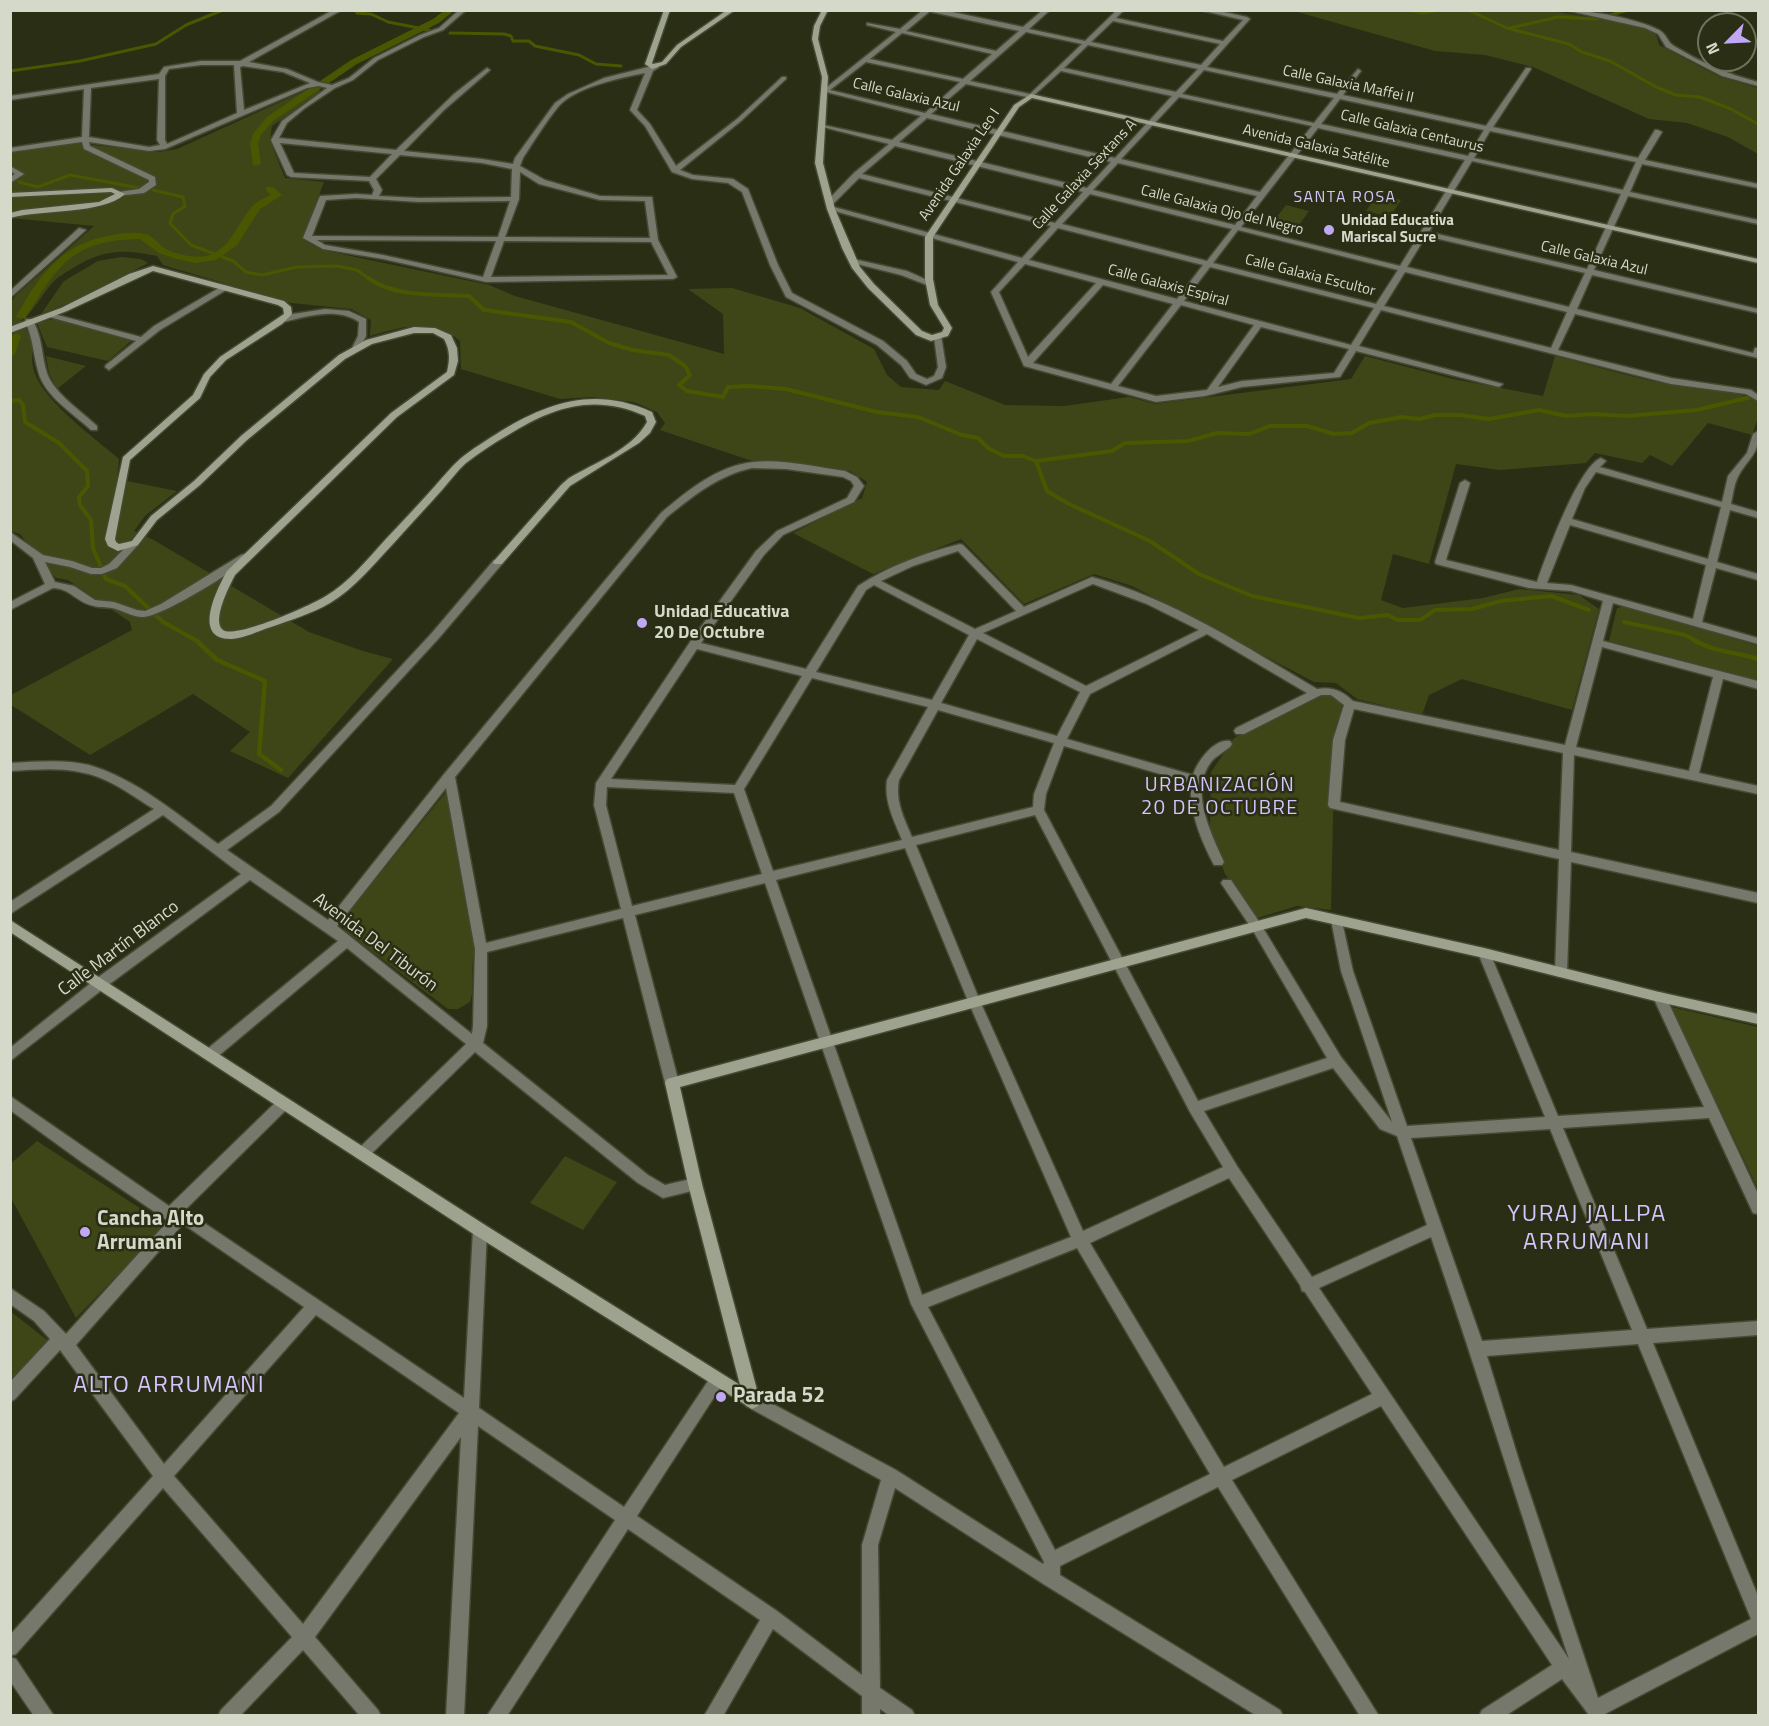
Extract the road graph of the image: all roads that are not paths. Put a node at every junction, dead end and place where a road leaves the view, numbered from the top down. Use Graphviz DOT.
graph roads {
  1 [pos="463,10"];
  2 [pos="667,10"];
  3 [pos="732,10"];
  4 [pos="825,10"];
  5 [pos="930,10"];
  6 [pos="1047,10"];
  7 [pos="1121,10"];
  8 [pos="1203,10"];
  9 [pos="1568,10"];
  10 [pos="337,11"];
  11 [pos="1112,19"];
  12 [pos="869,24"];
  13 [pos="1023,30"];
  14 [pos="902,32"];
  15 [pos="1225,43"];
  16 [pos="1085,44"];
  17 [pos="996,53"];
  18 [pos="866,60"];
  19 [pos="241,63"];
  20 [pos="653,68"];
  21 [pos="1201,68"];
  22 [pos="1060,69"];
  23 [pos="1528,69"];
  24 [pos="487,70"];
  25 [pos="1358,71"];
  26 [pos="162,76"];
  27 [pos="784,78"];
  28 [pos="965,82"];
  29 [pos="317,84"];
  30 [pos="1758,84"];
  31 [pos="88,87"];
  32 [pos="333,87"];
  33 [pos="825,91"];
  34 [pos="1176,94"];
  35 [pos="1337,97"];
  36 [pos="11,98"];
  37 [pos="1029,98"];
  38 [pos="10,109"];
  39 [pos="242,115"];
  40 [pos="927,115"];
  41 [pos="1316,124"];
  42 [pos="821,125"];
  43 [pos="1149,125"];
  44 [pos="1488,129"];
  45 [pos="1000,132"];
  46 [pos="1658,132"];
  47 [pos="85,139"];
  48 [pos="275,140"];
  49 [pos="893,144"];
  50 [pos="165,147"];
  51 [pos="10,150"];
  52 [pos="397,154"];
  53 [pos="1290,158"];
  54 [pos="1469,159"];
  55 [pos="1118,160"];
  56 [pos="1640,161"];
  57 [pos="979,163"];
  58 [pos="516,167"];
  59 [pos="10,168"];
  60 [pos="675,170"];
  61 [pos="856,175"];
  62 [pos="372,179"];
  63 [pos="10,181"];
  64 [pos="1758,186"];
  65 [pos="1089,192"];
  66 [pos="1626,193"];
  67 [pos="122,194"];
  68 [pos="1448,194"];
  69 [pos="10,195"];
  70 [pos="1261,195"];
  71 [pos="374,198"];
  72 [pos="515,199"];
  73 [pos="955,199"];
  74 [pos="831,206"];
  75 [pos="10,216"];
  76 [pos="1758,222"];
  77 [pos="1058,225"];
  78 [pos="1236,228"];
  79 [pos="82,230"];
  80 [pos="1609,230"];
  81 [pos="1423,233"];
  82 [pos="929,237"];
  83 [pos="307,238"];
  84 [pos="499,239"];
  85 [pos="654,240"];
  86 [pos="852,260"];
  87 [pos="1023,261"];
  88 [pos="1758,261"];
  89 [pos="1208,264"];
  90 [pos="1758,268"];
  91 [pos="1402,269"];
  92 [pos="1590,272"];
  93 [pos="486,280"];
  94 [pos="1101,282"];
  95 [pos="930,283"];
  96 [pos="226,287"];
  97 [pos="10,296"];
  98 [pos="1178,303"];
  99 [pos="1380,308"];
  100 [pos="1572,311"];
  101 [pos="1758,311"];
  102 [pos="50,316"];
  103 [pos="284,319"];
  104 [pos="28,321"];
  105 [pos="1259,324"];
  106 [pos="10,331"];
  107 [pos="938,338"];
  108 [pos="142,340"];
  109 [pos="356,348"];
  110 [pos="1352,349"];
  111 [pos="1553,352"];
  112 [pos="1757,353"];
  113 [pos="1027,364"];
  114 [pos="109,367"];
  115 [pos="1499,384"];
  116 [pos="1113,387"];
  117 [pos="1210,392"];
  118 [pos="1758,398"];
  119 [pos="94,428"];
  120 [pos="1758,434"];
  121 [pos="1465,483"];
  122 [pos="1725,506"];
  123 [pos="1758,515"];
  124 [pos="1567,520"];
  125 [pos="10,535"];
  126 [pos="135,543"];
  127 [pos="38,557"];
  128 [pos="245,557"];
  129 [pos="1711,563"];
  130 [pos="1758,577"];
  131 [pos="872,580"];
  132 [pos="51,585"];
  133 [pos="1541,586"];
  134 [pos="1609,599"];
  135 [pos="10,607"];
  136 [pos="1022,611"];
  137 [pos="1697,623"];
  138 [pos="1207,630"];
  139 [pos="975,633"];
  140 [pos="1758,641"];
  141 [pos="1599,643"];
  142 [pos="694,645"];
  143 [pos="810,674"];
  144 [pos="1719,674"];
  145 [pos="1758,685"];
  146 [pos="1086,691"];
  147 [pos="1316,693"];
  148 [pos="1350,704"];
  149 [pos="935,705"];
  150 [pos="1240,731"];
  151 [pos="1060,741"];
  152 [pos="1226,744"];
  153 [pos="1569,751"];
  154 [pos="10,766"];
  155 [pos="449,776"];
  156 [pos="1694,776"];
  157 [pos="1198,781"];
  158 [pos="602,783"];
  159 [pos="738,789"];
  160 [pos="1758,790"];
  161 [pos="163,809"];
  162 [pos="1038,810"];
  163 [pos="909,842"];
  164 [pos="219,850"];
  165 [pos="1565,855"];
  166 [pos="1218,862"];
  167 [pos="250,874"];
  168 [pos="769,875"];
  169 [pos="1227,883"];
  170 [pos="1758,898"];
  171 [pos="10,909"];
  172 [pos="628,912"];
  173 [pos="1337,920"];
  174 [pos="10,925"];
  175 [pos="1256,926"];
  176 [pos="329,927"];
  177 [pos="347,941"];
  178 [pos="481,949"];
  179 [pos="1484,953"];
  180 [pos="1119,962"];
  181 [pos="1561,972"];
  182 [pos="102,982"];
  183 [pos="1659,997"];
  184 [pos="974,1001"];
  185 [pos="1758,1019"];
  186 [pos="826,1041"];
  187 [pos="476,1043"];
  188 [pos="211,1054"];
  189 [pos="10,1056"];
  190 [pos="1336,1061"];
  191 [pos="672,1083"];
  192 [pos="10,1102"];
  193 [pos="283,1104"];
  194 [pos="1195,1108"];
  195 [pos="1712,1112"];
  196 [pos="1555,1121"];
  197 [pos="1403,1132"];
  198 [pos="362,1154"];
  199 [pos="1232,1170"];
  200 [pos="695,1184"];
  201 [pos="1758,1208"];
  202 [pos="176,1215"];
  203 [pos="1436,1228"];
  204 [pos="480,1230"];
  205 [pos="1080,1240"];
  206 [pos="1307,1286"];
  207 [pos="10,1295"];
  208 [pos="918,1304"];
  209 [pos="315,1306"];
  210 [pos="1758,1328"];
  211 [pos="1642,1335"];
  212 [pos="63,1342"];
  213 [pos="1477,1349"];
  214 [pos="717,1380"];
  215 [pos="10,1394"];
  216 [pos="1384,1396"];
  217 [pos="752,1401"];
  218 [pos="471,1411"];
  219 [pos="164,1476"];
  220 [pos="890,1476"];
  221 [pos="1221,1477"];
  222 [pos="626,1519"];
  223 [pos="1052,1561"];
  224 [pos="1051,1580"];
  225 [pos="1758,1615"];
  226 [pos="771,1617"];
  227 [pos="1758,1625"];
  228 [pos="305,1636"];
  229 [pos="10,1648"];
  230 [pos="10,1665"];
  231 [pos="1564,1667"];
  232 [pos="873,1693"];
  233 [pos="1595,1709"];
  234 [pos="45,1716"];
  235 [pos="227,1716"];
  236 [pos="372,1716"];
  237 [pos="455,1716"];
  238 [pos="496,1716"];
  239 [pos="713,1716"];
  240 [pos="871,1716"];
  241 [pos="906,1716"];
  242 [pos="1275,1716"];
  243 [pos="1370,1716"];
  244 [pos="1488,1716"];
  1 -- 32 [label="street"];
  2 -- 20 [label="street"];
  3 -- 20 [label="street"];
  4 -- 33 [label="street"];
  5 -- 13 [label="street, Calle Galaxia Maffei II"];
  5 -- 14 [label="street"];
  6 -- 13 [label="street"];
  7 -- 11 [label="street, Avenida Galaxia Leo I"];
  8 -- 15 [label="street, Calle Galaxia Sextans A"];
  9 -- 30 [label="street"];
  10 -- 19 [label="street"];
  11 -- 15 [label="street"];
  11 -- 16 [label="street, Avenida Galaxia Leo I"];
  12 -- 14 [label="street"];
  13 -- 16 [label="street, Calle Galaxia Maffei II"];
  13 -- 17 [label="street"];
  14 -- 17 [label="street"];
  14 -- 18 [label="street"];
  15 -- 21 [label="street, Calle Galaxia Sextans A"];
  16 -- 21 [label="street, Calle Galaxia Maffei II"];
  16 -- 22 [label="street, Avenida Galaxia Leo I"];
  17 -- 28 [label="street"];
  18 -- 28 [label="street, Avenida Galaxia Satélite"];
  18 -- 33 [label="street"];
  19 -- 26 [label="street"];
  19 -- 29 [label="street"];
  19 -- 39 [label="street"];
  20 -- 58 [label="street"];
  20 -- 60 [label="street"];
  21 -- 34 [label="street, Calle Galaxia Sextans A"];
  21 -- 35 [label="street, Calle Galaxia Maffei II"];
  22 -- 34 [label="street, Calle Galaxia Centaurus"];
  22 -- 37 [label="street, Avenida Galaxia Leo I"];
  23 -- 44 [label="street"];
  24 -- 52 [label="street"];
  25 -- 35 [label="street"];
  26 -- 31 [label="street"];
  26 -- 50 [label="street"];
  27 -- 60 [label="street"];
  28 -- 37 [label="street, Avenida Galaxia Satélite"];
  28 -- 40 [label="street"];
  29 -- 32 [label="street"];
  29 -- 39 [label="street"];
  31 -- 36 [label="street"];
  31 -- 47 [label="street"];
  32 -- 48 [label="street"];
  33 -- 40 [label="street, Calle Galaxia Azul"];
  33 -- 42 [label="street"];
  34 -- 41 [label="street, Calle Galaxia Centaurus"];
  34 -- 43 [label="street, Calle Galaxia Sextans A"];
  35 -- 41 [label="street"];
  35 -- 44 [label="street, Calle Galaxia Maffei II"];
  36 -- 38 [label="street"];
  37 -- 43 [label="street, Avenida Galaxia Satélite"];
  37 -- 45 [label="street, Avenida Galaxia Leo I"];
  39 -- 50 [label="street"];
  40 -- 45 [label="street, Calle Galaxia Azul"];
  40 -- 49 [label="street"];
  41 -- 53 [label="street"];
  41 -- 54 [label="street, Calle Galaxia Centaurus"];
  42 -- 49 [label="street, Calle Galaxia Ojo del Negro"];
  42 -- 74 [label="street"];
  43 -- 53 [label="street, Avenida Galaxia Satélite"];
  43 -- 55 [label="street, Calle Galaxia Sextans A"];
  44 -- 54 [label="street"];
  44 -- 56 [label="street, Calle Galaxia Maffei II"];
  45 -- 55 [label="street, Calle Galaxia Azul"];
  45 -- 57 [label="street, Avenida Galaxia Leo I"];
  46 -- 56 [label="street"];
  47 -- 50 [label="street"];
  47 -- 51 [label="street"];
  47 -- 67 [label="street"];
  48 -- 52 [label="street"];
  48 -- 62 [label="street"];
  49 -- 57 [label="street, Calle Galaxia Ojo del Negro"];
  49 -- 61 [label="street"];
  52 -- 58 [label="street"];
  52 -- 62 [label="street"];
  53 -- 68 [label="street, Avenida Galaxia Satélite"];
  53 -- 70 [label="street"];
  54 -- 66 [label="street, Calle Galaxia Centaurus"];
  54 -- 68 [label="street"];
  55 -- 65 [label="street, Calle Galaxia Sextans A"];
  55 -- 70 [label="street, Calle Galaxia Azul"];
  56 -- 64 [label="street, Calle Galaxia Maffei II"];
  56 -- 66 [label="street"];
  57 -- 65 [label="street, Calle Galaxia Ojo del Negro"];
  57 -- 73 [label="street, Avenida Galaxia Leo I"];
  58 -- 72 [label="street"];
  58 -- 85 [label="street"];
  59 -- 63 [label="street"];
  60 -- 107 [label="street"];
  61 -- 73 [label="street, Calle Galaxia Escultor"];
  61 -- 74 [label="street"];
  62 -- 71 [label="street"];
  65 -- 77 [label="street, Calle Galaxia Sextans A"];
  65 -- 78 [label="street, Calle Galaxia Ojo del Negro"];
  66 -- 76 [label="street, Calle Galaxia Centaurus"];
  66 -- 80 [label="street"];
  67 -- 69 [label="street"];
  67 -- 75 [label="street"];
  68 -- 80 [label="street, Avenida Galaxia Satélite"];
  68 -- 81 [label="street"];
  70 -- 78 [label="street"];
  71 -- 72 [label="street"];
  71 -- 83 [label="street"];
  72 -- 84 [label="street"];
  73 -- 77 [label="street, Calle Galaxia Escultor"];
  73 -- 82 [label="street, Avenida Galaxia Leo I"];
  74 -- 82 [label="street, Calle Galaxis Espiral"];
  74 -- 86 [label="street"];
  77 -- 87 [label="street, Calle Galaxia Sextans A"];
  77 -- 89 [label="street, Calle Galaxia Escultor"];
  78 -- 89 [label="street"];
  78 -- 91 [label="street, Calle Galaxia Ojo del Negro"];
  79 -- 97 [label="street"];
  80 -- 88 [label="street, Avenida Galaxia Satélite"];
  80 -- 90 [label="street, Avenida Galaxia Satélite"];
  80 -- 92 [label="street"];
  81 -- 91 [label="street"];
  81 -- 92 [label="street, Calle Galaxia Azul"];
  82 -- 87 [label="street, Calle Galaxis Espiral"];
  82 -- 95 [label="street, Avenida Galaxia Leo I"];
  83 -- 84 [label="street"];
  83 -- 93 [label="street"];
  84 -- 85 [label="street"];
  84 -- 93 [label="street"];
  85 -- 93 [label="street"];
  86 -- 95 [label="street"];
  86 -- 107 [label="street"];
  87 -- 94 [label="street, Calle Galaxis Espiral"];
  87 -- 113 [label="street, Calle Galaxia Sextans A"];
  89 -- 98 [label="street"];
  89 -- 99 [label="street, Calle Galaxia Escultor"];
  91 -- 99 [label="street"];
  91 -- 100 [label="street, Calle Galaxia Ojo del Negro"];
  92 -- 100 [label="street"];
  92 -- 101 [label="street, Calle Galaxia Azul"];
  94 -- 98 [label="street, Calle Galaxis Espiral"];
  94 -- 113 [label="street"];
  95 -- 107 [label="street, Avenida Galaxia Leo I"];
  96 -- 102 [label="street"];
  96 -- 103 [label="street"];
  96 -- 108 [label="street"];
  98 -- 105 [label="street, Calle Galaxis Espiral"];
  98 -- 116 [label="street"];
  99 -- 110 [label="street"];
  99 -- 111 [label="street, Calle Galaxia Escultor"];
  100 -- 111 [label="street"];
  100 -- 112 [label="street, Calle Galaxia Ojo del Negro"];
  102 -- 104 [label="street"];
  102 -- 108 [label="street"];
  103 -- 109 [label="street"];
  103 -- 126 [label="street"];
  104 -- 106 [label="street"];
  104 -- 119 [label="street"];
  105 -- 110 [label="street, Calle Galaxis Espiral"];
  105 -- 117 [label="street"];
  108 -- 114 [label="street"];
  109 -- 126 [label="street"];
  109 -- 128 [label="street"];
  110 -- 115 [label="street, Calle Galaxis Espiral"];
  110 -- 117 [label="street"];
  111 -- 118 [label="street, Calle Galaxia Escultor"];
  113 -- 116 [label="street"];
  116 -- 117 [label="street"];
  120 -- 122 [label="street"];
  121 -- 133 [label="street"];
  122 -- 123 [label="street"];
  122 -- 124 [label="street"];
  122 -- 129 [label="street"];
  124 -- 129 [label="street"];
  124 -- 133 [label="street"];
  125 -- 127 [label="street"];
  126 -- 127 [label="street"];
  127 -- 132 [label="street"];
  128 -- 132 [label="street"];
  128 -- 164 [label="street"];
  129 -- 130 [label="street"];
  129 -- 137 [label="street"];
  131 -- 136 [label="street"];
  131 -- 139 [label="street"];
  131 -- 143 [label="street"];
  132 -- 135 [label="street"];
  133 -- 134 [label="street"];
  134 -- 137 [label="street"];
  134 -- 141 [label="street"];
  136 -- 138 [label="street"];
  136 -- 139 [label="street"];
  137 -- 140 [label="street"];
  138 -- 146 [label="street"];
  138 -- 147 [label="street"];
  139 -- 146 [label="street"];
  139 -- 149 [label="street"];
  141 -- 144 [label="street"];
  141 -- 153 [label="street"];
  142 -- 143 [label="street"];
  142 -- 155 [label="street"];
  142 -- 158 [label="street"];
  143 -- 149 [label="street"];
  143 -- 159 [label="street"];
  144 -- 145 [label="street"];
  144 -- 156 [label="street"];
  146 -- 151 [label="street"];
  147 -- 148 [label="street"];
  147 -- 150 [label="street"];
  148 -- 153 [label="street"];
  148 -- 165 [label="street"];
  149 -- 151 [label="street"];
  149 -- 163 [label="street"];
  151 -- 157 [label="street"];
  151 -- 162 [label="street"];
  152 -- 157 [label="street"];
  153 -- 156 [label="street"];
  153 -- 165 [label="street"];
  154 -- 161 [label="street, Avenida Del Tiburón"];
  155 -- 176 [label="street"];
  155 -- 178 [label="street"];
  156 -- 160 [label="street"];
  157 -- 166 [label="street"];
  158 -- 159 [label="street"];
  158 -- 172 [label="street"];
  159 -- 168 [label="street"];
  161 -- 164 [label="street, Avenida Del Tiburón"];
  161 -- 171 [label="street"];
  162 -- 163 [label="street"];
  162 -- 180 [label="street"];
  163 -- 168 [label="street"];
  163 -- 184 [label="street"];
  164 -- 167 [label="street, Avenida Del Tiburón"];
  165 -- 170 [label="street"];
  165 -- 181 [label="street"];
  167 -- 176 [label="street, Avenida Del Tiburón"];
  167 -- 182 [label="street, Calle Martín Blanco"];
  168 -- 172 [label="street"];
  168 -- 186 [label="street"];
  169 -- 175 [label="street"];
  172 -- 178 [label="street"];
  172 -- 191 [label="street"];
  173 -- 175 [label="street"];
  173 -- 179 [label="street"];
  173 -- 197 [label="street"];
  174 -- 182 [label="street"];
  175 -- 180 [label="street"];
  175 -- 190 [label="street"];
  176 -- 177 [label="street, Avenida Del Tiburón"];
  177 -- 187 [label="street, Avenida Del Tiburón"];
  177 -- 188 [label="street"];
  178 -- 187 [label="street"];
  179 -- 181 [label="street"];
  179 -- 196 [label="street"];
  180 -- 184 [label="street"];
  180 -- 194 [label="street"];
  181 -- 183 [label="street"];
  182 -- 188 [label="street"];
  182 -- 189 [label="street, Calle Martín Blanco"];
  183 -- 185 [label="street"];
  183 -- 195 [label="street"];
  184 -- 186 [label="street"];
  184 -- 205 [label="street"];
  186 -- 191 [label="street"];
  186 -- 208 [label="street"];
  187 -- 198 [label="street"];
  187 -- 200 [label="street, Avenida Del Tiburón"];
  188 -- 193 [label="street"];
  190 -- 194 [label="street"];
  190 -- 197 [label="street"];
  191 -- 200 [label="street"];
  192 -- 202 [label="street"];
  193 -- 198 [label="street"];
  193 -- 202 [label="street"];
  194 -- 199 [label="street"];
  195 -- 196 [label="street"];
  195 -- 201 [label="street"];
  196 -- 197 [label="street"];
  196 -- 211 [label="street"];
  197 -- 203 [label="street"];
  198 -- 204 [label="street"];
  199 -- 205 [label="street"];
  199 -- 206 [label="street"];
  200 -- 217 [label="street"];
  202 -- 209 [label="street"];
  202 -- 212 [label="street"];
  203 -- 206 [label="street"];
  203 -- 213 [label="street"];
  204 -- 214 [label="street"];
  204 -- 218 [label="street"];
  205 -- 208 [label="street"];
  205 -- 221 [label="street"];
  206 -- 216 [label="street"];
  207 -- 212 [label="street"];
  208 -- 223 [label="street"];
  209 -- 218 [label="street"];
  209 -- 219 [label="street"];
  210 -- 211 [label="street"];
  211 -- 213 [label="street"];
  211 -- 225 [label="street"];
  212 -- 215 [label="street"];
  212 -- 219 [label="street"];
  213 -- 233 [label="street"];
  214 -- 217 [label="street"];
  214 -- 222 [label="street"];
  216 -- 221 [label="street"];
  216 -- 231 [label="street"];
  217 -- 220 [label="street"];
  218 -- 222 [label="street"];
  218 -- 228 [label="street"];
  218 -- 237 [label="street"];
  219 -- 228 [label="street"];
  219 -- 229 [label="street"];
  220 -- 224 [label="street"];
  220 -- 232 [label="street"];
  221 -- 223 [label="street"];
  221 -- 243 [label="street"];
  222 -- 226 [label="street"];
  222 -- 238 [label="street"];
  223 -- 224 [label="street"];
  224 -- 242 [label="street"];
  226 -- 232 [label="street"];
  226 -- 239 [label="street"];
  227 -- 233 [label="street"];
  228 -- 235 [label="street"];
  228 -- 236 [label="street"];
  230 -- 234 [label="street"];
  231 -- 233 [label="street"];
  231 -- 244 [label="street"];
  232 -- 240 [label="street"];
  232 -- 241 [label="street"];
}
